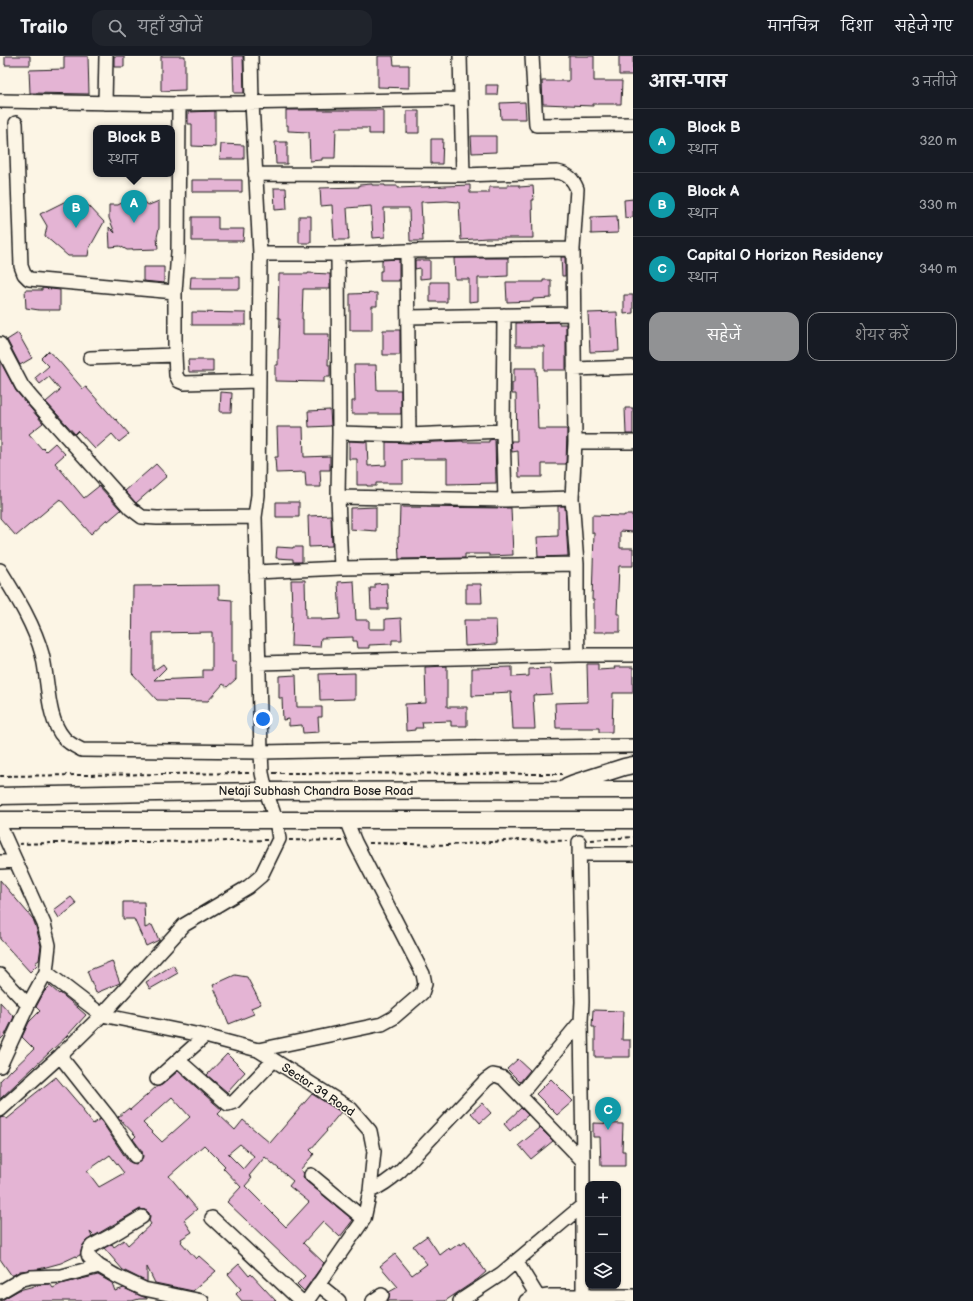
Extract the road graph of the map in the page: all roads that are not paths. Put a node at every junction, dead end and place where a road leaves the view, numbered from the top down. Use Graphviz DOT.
graph roads {
  1 [pos="106,56"];
  2 [pos="251,56"];
  3 [pos="460,56"];
  4 [pos="532,56"];
  5 [pos="461,99"];
  6 [pos="0,101"];
  7 [pos="105,103"];
  8 [pos="252,103"];
  9 [pos="179,104"];
  10 [pos="16,123"];
  11 [pos="633,124"];
  12 [pos="255,174"];
  13 [pos="463,175"];
  14 [pos="573,248"];
  15 [pos="407,251"];
  16 [pos="260,254"];
  17 [pos="338,254"];
  18 [pos="175,292"];
  19 [pos="573,314"];
  20 [pos="504,315"];
  21 [pos="408,317"];
  22 [pos="0,344"];
  23 [pos="175,355"];
  24 [pos="90,358"];
  25 [pos="633,367"];
  26 [pos="574,369"];
  27 [pos="258,381"];
  28 [pos="503,431"];
  29 [pos="339,433"];
  30 [pos="409,435"];
  31 [pos="575,442"];
  32 [pos="633,442"];
  33 [pos="338,497"];
  34 [pos="572,498"];
  35 [pos="505,500"];
  36 [pos="255,517"];
  37 [pos="576,564"];
  38 [pos="341,568"];
  39 [pos="0,570"];
  40 [pos="256,572"];
  41 [pos="578,655"];
  42 [pos="633,656"];
  43 [pos="258,663"];
  44 [pos="633,746"];
  45 [pos="260,752"];
  46 [pos="633,765"];
  47 [pos="561,790"];
  48 [pos="633,790"];
  49 [pos="266,791"];
  50 [pos="0,796"];
  51 [pos="0,820"];
  52 [pos="276,820"];
  53 [pos="346,820"];
  54 [pos="633,820"];
  55 [pos="0,826"];
  56 [pos="633,854"];
  57 [pos="16,861"];
  58 [pos="0,862"];
  59 [pos="46,972"];
  60 [pos="0,975"];
  61 [pos="28,1005"];
  62 [pos="102,1015"];
  63 [pos="581,1021"];
  64 [pos="205,1036"];
  65 [pos="258,1050"];
  66 [pos="60,1056"];
  67 [pos="178,1060"];
  68 [pos="274,1060"];
  69 [pos="0,1066"];
  70 [pos="157,1079"];
  71 [pos="520,1095"];
  72 [pos="0,1110"];
  73 [pos="135,1156"];
  74 [pos="583,1161"];
  75 [pos="311,1175"];
  76 [pos="370,1190"];
  77 [pos="583,1205"];
  78 [pos="142,1217"];
  79 [pos="212,1218"];
  80 [pos="364,1219"];
  81 [pos="516,1261"];
  82 [pos="99,1266"];
  83 [pos="318,1284"];
  84 [pos="0,1292"];
  85 [pos="583,1295"];
  86 [pos="157,1296"];
  87 [pos="633,1296"];
  88 [pos="538,1297"];
  89 [pos="202,1301"];
  90 [pos="301,1301"];
  91 [pos="307,1301"];
  92 [pos="339,1301"];
  93 [pos="460,1301"];
  94 [pos="526,1301"];
  1 -- 7 [label="street"];
  2 -- 8 [label="street"];
  3 -- 5 [label="street"];
  4 -- 11 [label="street"];
  5 -- 8 [label="street"];
  5 -- 13 [label="street"];
  6 -- 7 [label="street"];
  7 -- 9 [label="street"];
  8 -- 9 [label="street"];
  8 -- 12 [label="street"];
  9 -- 18 [label="street"];
  10 -- 18 [label="street"];
  12 -- 13 [label="street"];
  12 -- 16 [label="street"];
  13 -- 14 [label="street"];
  14 -- 15 [label="street"];
  14 -- 19 [label="street"];
  15 -- 17 [label="street"];
  15 -- 21 [label="street"];
  16 -- 17 [label="street"];
  16 -- 27 [label="street"];
  17 -- 29 [label="street"];
  18 -- 23 [label="street"];
  19 -- 20 [label="street"];
  19 -- 26 [label="street"];
  20 -- 21 [label="street"];
  20 -- 28 [label="street"];
  21 -- 30 [label="street"];
  22 -- 36 [label="street"];
  23 -- 24 [label="street"];
  23 -- 27 [label="street"];
  25 -- 26 [label="street"];
  26 -- 31 [label="street"];
  27 -- 36 [label="street"];
  28 -- 30 [label="street"];
  28 -- 35 [label="street"];
  29 -- 30 [label="street"];
  29 -- 33 [label="street"];
  31 -- 32 [label="street"];
  31 -- 34 [label="street"];
  33 -- 35 [label="street"];
  33 -- 38 [label="street"];
  34 -- 35 [label="street"];
  34 -- 37 [label="street"];
  36 -- 40 [label="street"];
  37 -- 38 [label="street"];
  37 -- 41 [label="street"];
  38 -- 40 [label="street"];
  39 -- 45 [label="street"];
  40 -- 43 [label="street"];
  41 -- 42 [label="street"];
  41 -- 43 [label="street"];
  43 -- 45 [label="street"];
  44 -- 45 [label="street"];
  45 -- 49 [label="street"];
  46 -- 47 [label="main road"];
  47 -- 48 [label="main road, Netaji Subhash Chandra Bose Road"];
  47 -- 49 [label="main road, Netaji Subhash Chandra Bose Road"];
  49 -- 50 [label="main road, Netaji Subhash Chandra Bose Road"];
  49 -- 52 [label="street"];
  51 -- 52 [label="main road"];
  52 -- 53 [label="main road"];
  52 -- 62 [label="street"];
  53 -- 54 [label="main road"];
  53 -- 65 [label="street"];
  55 -- 57 [label="street"];
  56 -- 63 [label="street"];
  57 -- 58 [label="street"];
  57 -- 59 [label="street"];
  59 -- 61 [label="street"];
  59 -- 62 [label="street"];
  60 -- 61 [label="street"];
  61 -- 69 [label="street"];
  62 -- 64 [label="street, Sector 39 Road"];
  62 -- 66 [label="street"];
  63 -- 71 [label="street"];
  63 -- 74 [label="street"];
  64 -- 65 [label="street, Sector 39 Road"];
  64 -- 67 [label="street"];
  65 -- 68 [label="street, Sector 39 Road"];
  66 -- 72 [label="street"];
  66 -- 73 [label="street"];
  67 -- 68 [label="street"];
  67 -- 70 [label="street"];
  68 -- 76 [label="street, Sector 39 Road"];
  71 -- 74 [label="street"];
  71 -- 76 [label="street"];
  74 -- 77 [label="street"];
  75 -- 80 [label="street"];
  76 -- 80 [label="street, Sector 39 Road"];
  77 -- 81 [label="street"];
  77 -- 85 [label="street"];
  78 -- 82 [label="street"];
  79 -- 90 [label="street"];
  80 -- 83 [label="street, Sector 39 Road"];
  81 -- 88 [label="street"];
  81 -- 93 [label="street"];
  82 -- 84 [label="street"];
  82 -- 86 [label="street"];
  83 -- 91 [label="street, Sector 39 Road"];
  83 -- 92 [label="street"];
  85 -- 87 [label="street"];
  85 -- 88 [label="street"];
  86 -- 89 [label="street"];
  88 -- 94 [label="street"];
}
